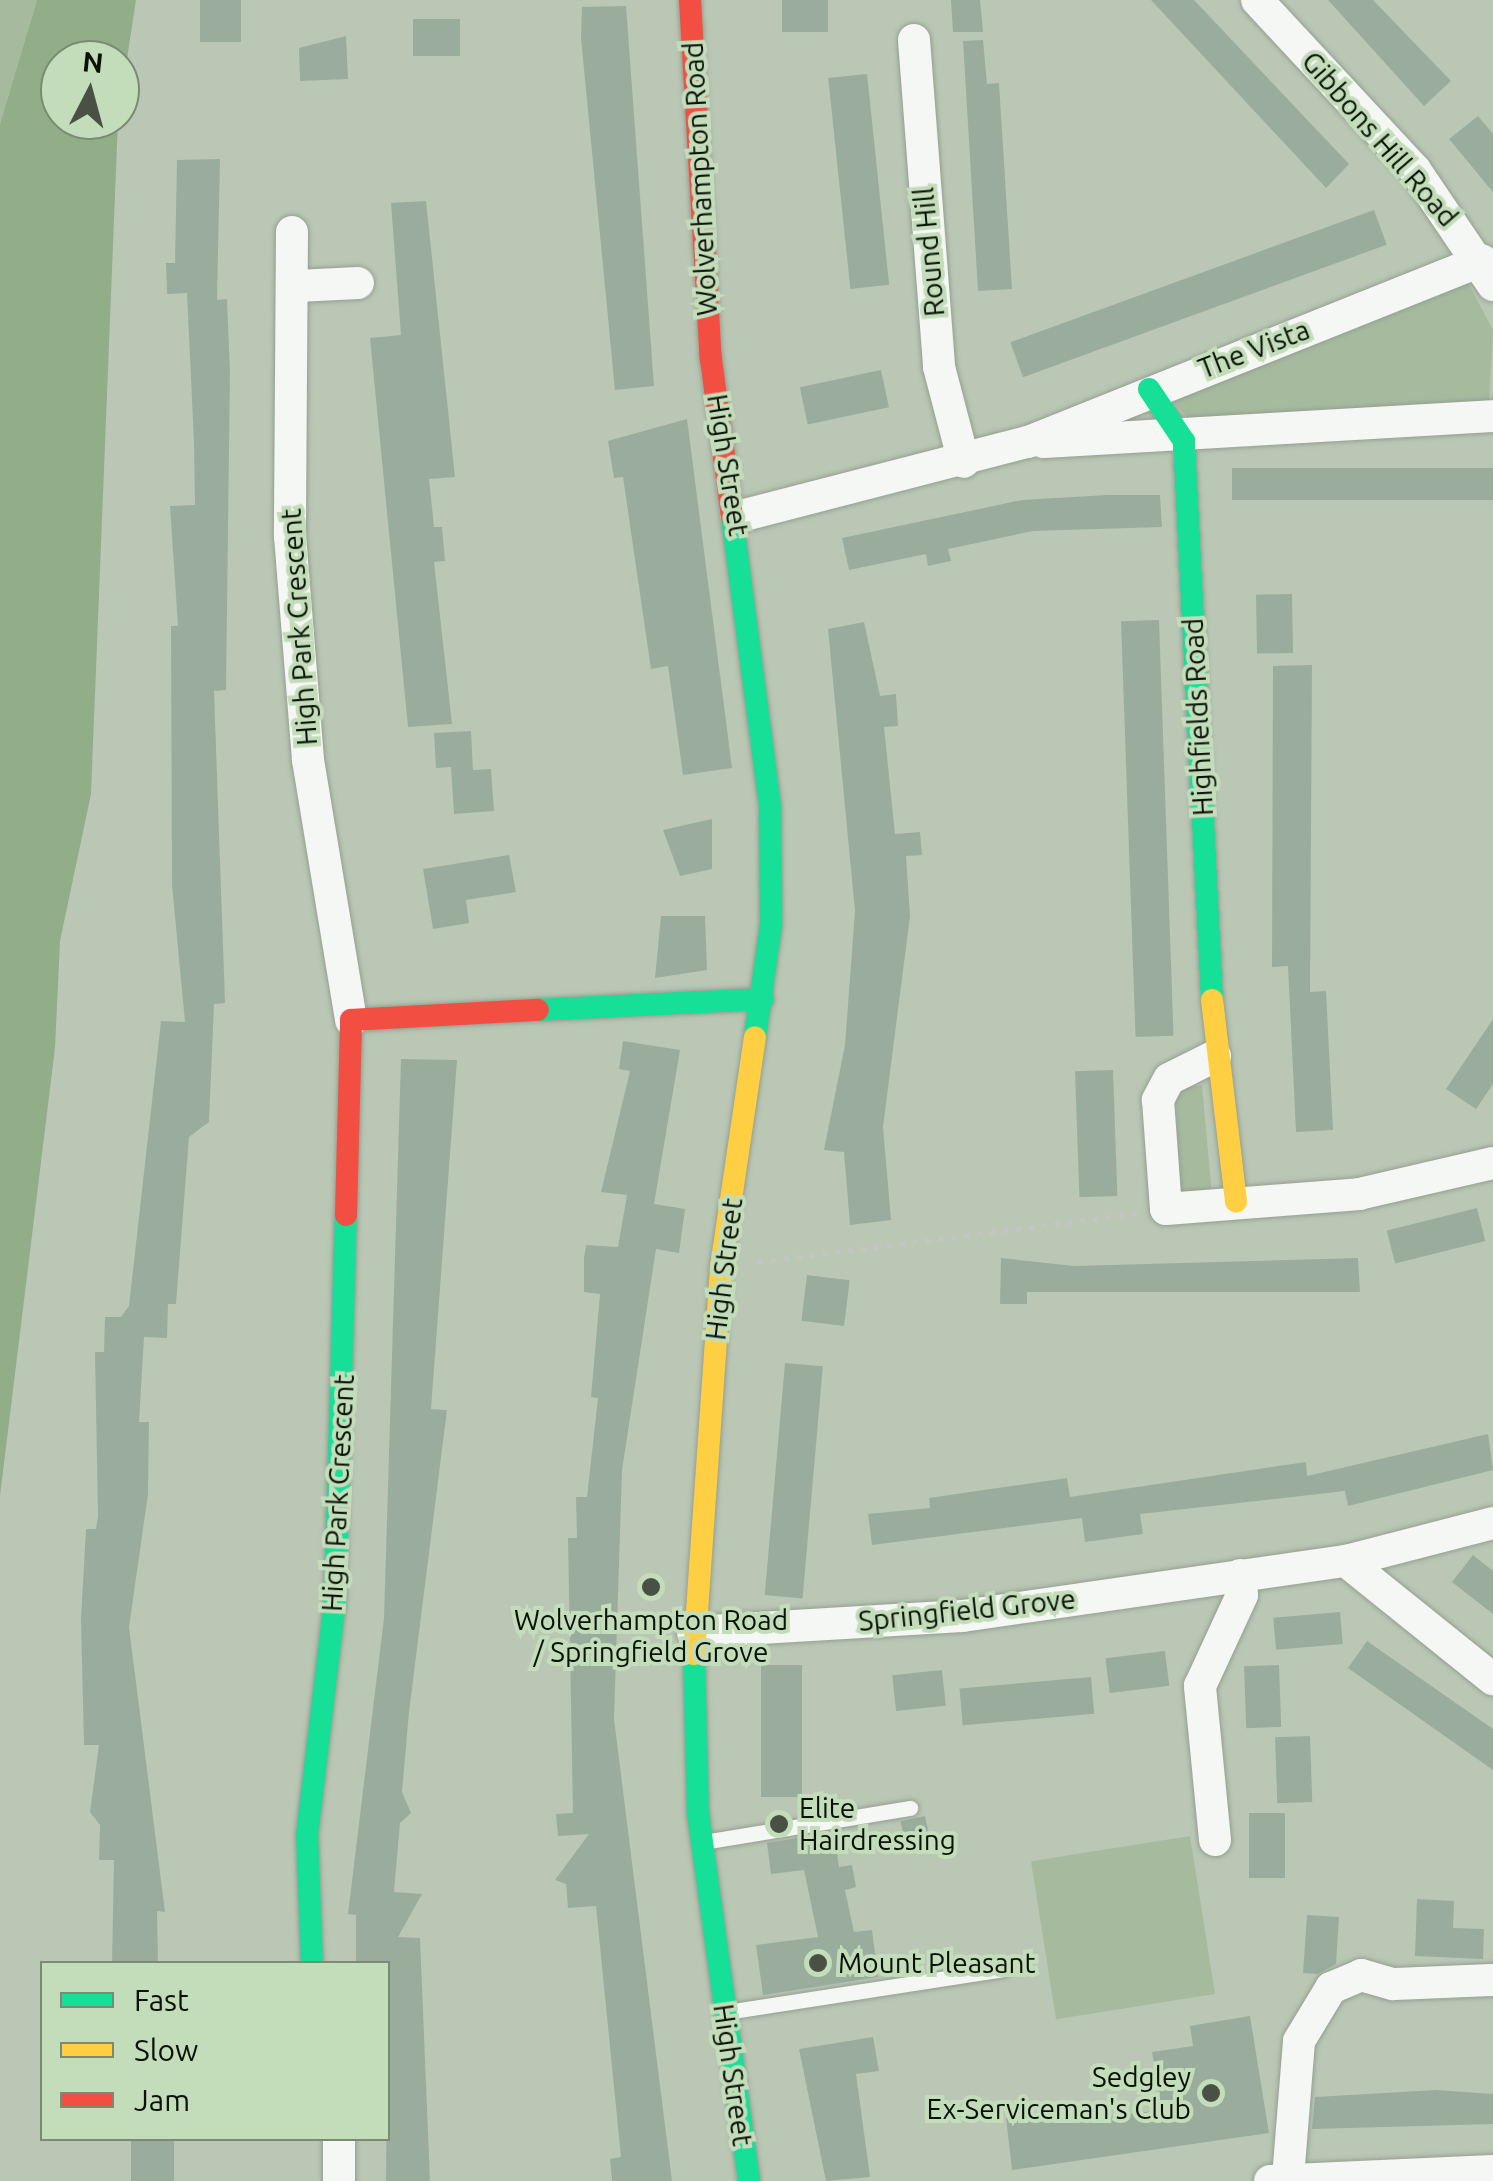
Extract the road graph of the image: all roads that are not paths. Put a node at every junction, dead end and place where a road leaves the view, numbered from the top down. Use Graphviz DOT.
graph roads {
  1 [pos="690,0"];
  2 [pos="1257,0"];
  3 [pos="914,40"];
  4 [pos="292,232"];
  5 [pos="1487,273"];
  6 [pos="358,283"];
  7 [pos="296,286"];
  8 [pos="711,359"];
  9 [pos="1149,389"];
  10 [pos="1493,416"];
  11 [pos="1184,440"];
  12 [pos="1028,442"];
  13 [pos="964,462"];
  14 [pos="737,517"];
  15 [pos="763,999"];
  16 [pos="351,1020"];
  17 [pos="1215,1056"];
  18 [pos="1493,1162"];
  19 [pos="1236,1202"];
  20 [pos="1493,1522"];
  21 [pos="1346,1561"];
  22 [pos="1240,1575"];
  23 [pos="693,1632"];
  24 [pos="1493,1679"];
  25 [pos="910,1808"];
  26 [pos="1215,1840"];
  27 [pos="701,1842"];
  28 [pos="312,1961"];
  29 [pos="1002,1969"];
  30 [pos="1493,1980"];
  31 [pos="724,2013"];
  32 [pos="339,2141"];
  33 [pos="1493,2171"];
  34 [pos="1279,2180"];
  35 [pos="340,2181"];
  36 [pos="749,2181"];
  1 -- 8 [label="main road, Wolverhampton Road"];
  2 -- 5 [label="street, Gibbons Hill Road"];
  3 -- 13 [label="street, Round Hill"];
  4 -- 7 [label="street, High Park Crescent"];
  5 -- 9 [label="street, The Vista"];
  6 -- 7 [label="street"];
  7 -- 16 [label="street, High Park Crescent"];
  8 -- 14 [label="main road, High Street"];
  9 -- 11 [label="main road"];
  9 -- 12 [label="street, The Vista"];
  10 -- 11 [label="street, The Vista"];
  11 -- 12 [label="street, The Vista"];
  11 -- 17 [label="main road, Highfields Road"];
  12 -- 13 [label="street, The Vista"];
  13 -- 14 [label="street, The Vista"];
  14 -- 15 [label="main road, High Street"];
  15 -- 16 [label="main road"];
  15 -- 23 [label="main road, High Street"];
  16 -- 28 [label="main road, High Park Crescent"];
  17 -- 19 [label="main road, Highfields Road"];
  17 -- 19 [label="street"];
  18 -- 19 [label="street"];
  20 -- 21 [label="street, Springfield Grove"];
  21 -- 22 [label="street, Springfield Grove"];
  21 -- 24 [label="street"];
  22 -- 23 [label="street, Springfield Grove"];
  22 -- 26 [label="street"];
  23 -- 27 [label="main road, High Street"];
  25 -- 27 [label="lane"];
  27 -- 31 [label="main road, High Street"];
  29 -- 31 [label="lane"];
  30 -- 34 [label="street"];
  31 -- 36 [label="main road, High Street"];
  32 -- 35 [label="street"];
  33 -- 34 [label="street"];
}
